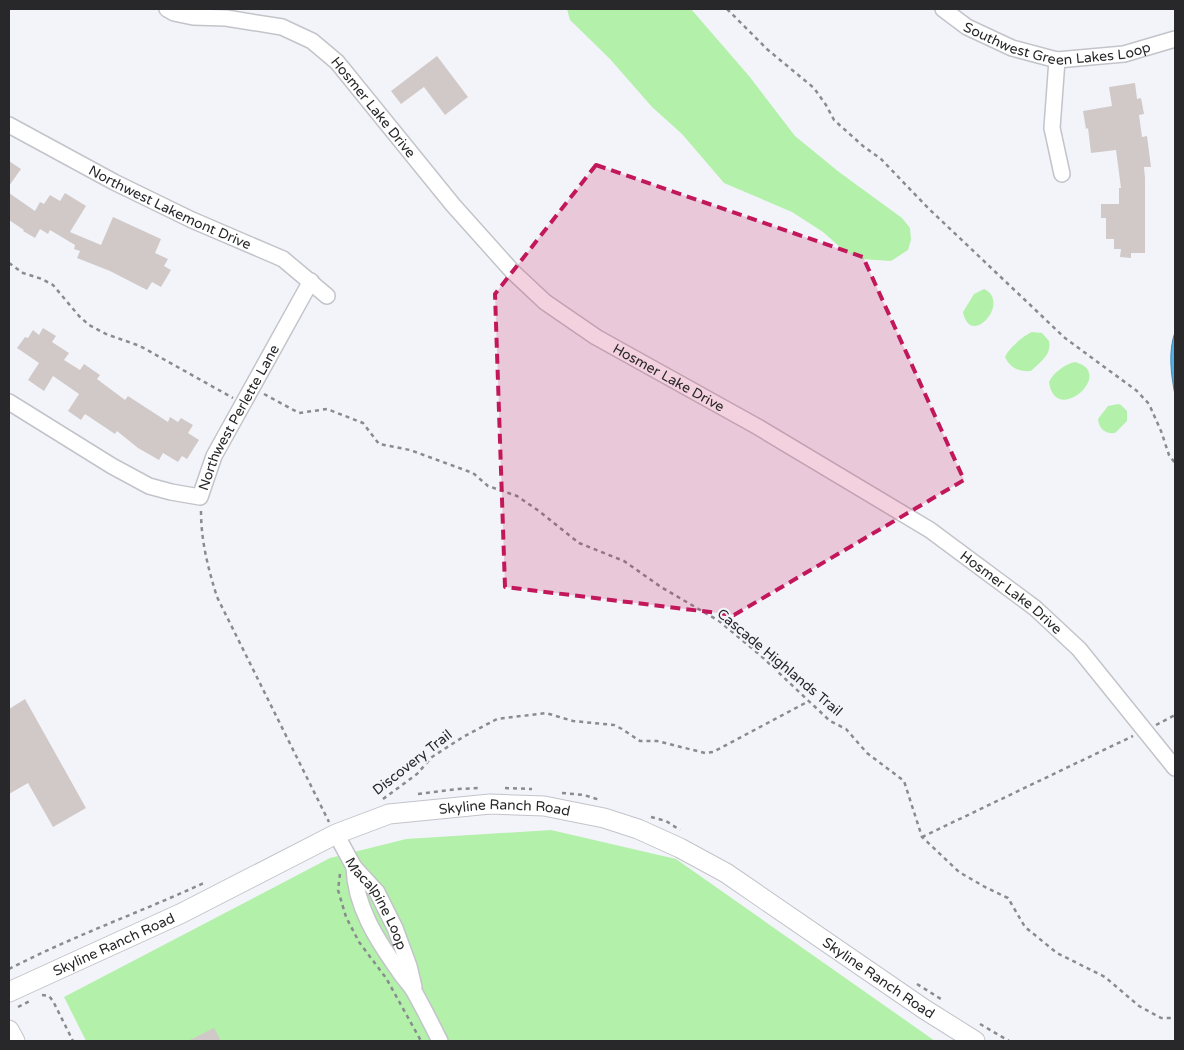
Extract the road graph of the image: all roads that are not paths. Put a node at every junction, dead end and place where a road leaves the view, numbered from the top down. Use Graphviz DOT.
graph roads {
  1 [pos="167,9"];
  2 [pos="943,9"];
  3 [pos="1175,39"];
  4 [pos="1057,60"];
  5 [pos="9,125"];
  6 [pos="1062,174"];
  7 [pos="311,281"];
  8 [pos="327,296"];
  9 [pos="9,402"];
  10 [pos="1175,768"];
  11 [pos="336,834"];
  12 [pos="354,866"];
  13 [pos="414,991"];
  14 [pos="12,1008"];
  15 [pos="15,1041"];
  16 [pos="440,1041"];
  17 [pos="975,1041"];
  1 -- 10 [label="street, Hosmer Lake Drive"];
  2 -- 4 [label="street, Southwest Green Lakes Loop"];
  3 -- 4 [label="street, Southwest Green Lakes Loop"];
  4 -- 6 [label="street"];
  5 -- 7 [label="street, Northwest Lakemont Drive"];
  7 -- 8 [label="street, Northwest Lakemont Drive"];
  7 -- 9 [label="street, Northwest Perlette Lane"];
  11 -- 12 [label="street"];
  11 -- 14 [label="street, Skyline Ranch Road"];
  11 -- 17 [label="street, Skyline Ranch Road"];
  12 -- 13 [label="street, Macalpine Loop"];
  12 -- 13 [label="street, Macalpine Loop"];
  13 -- 16 [label="street, Macalpine Loop"];
  14 -- 15 [label="street"];
}
